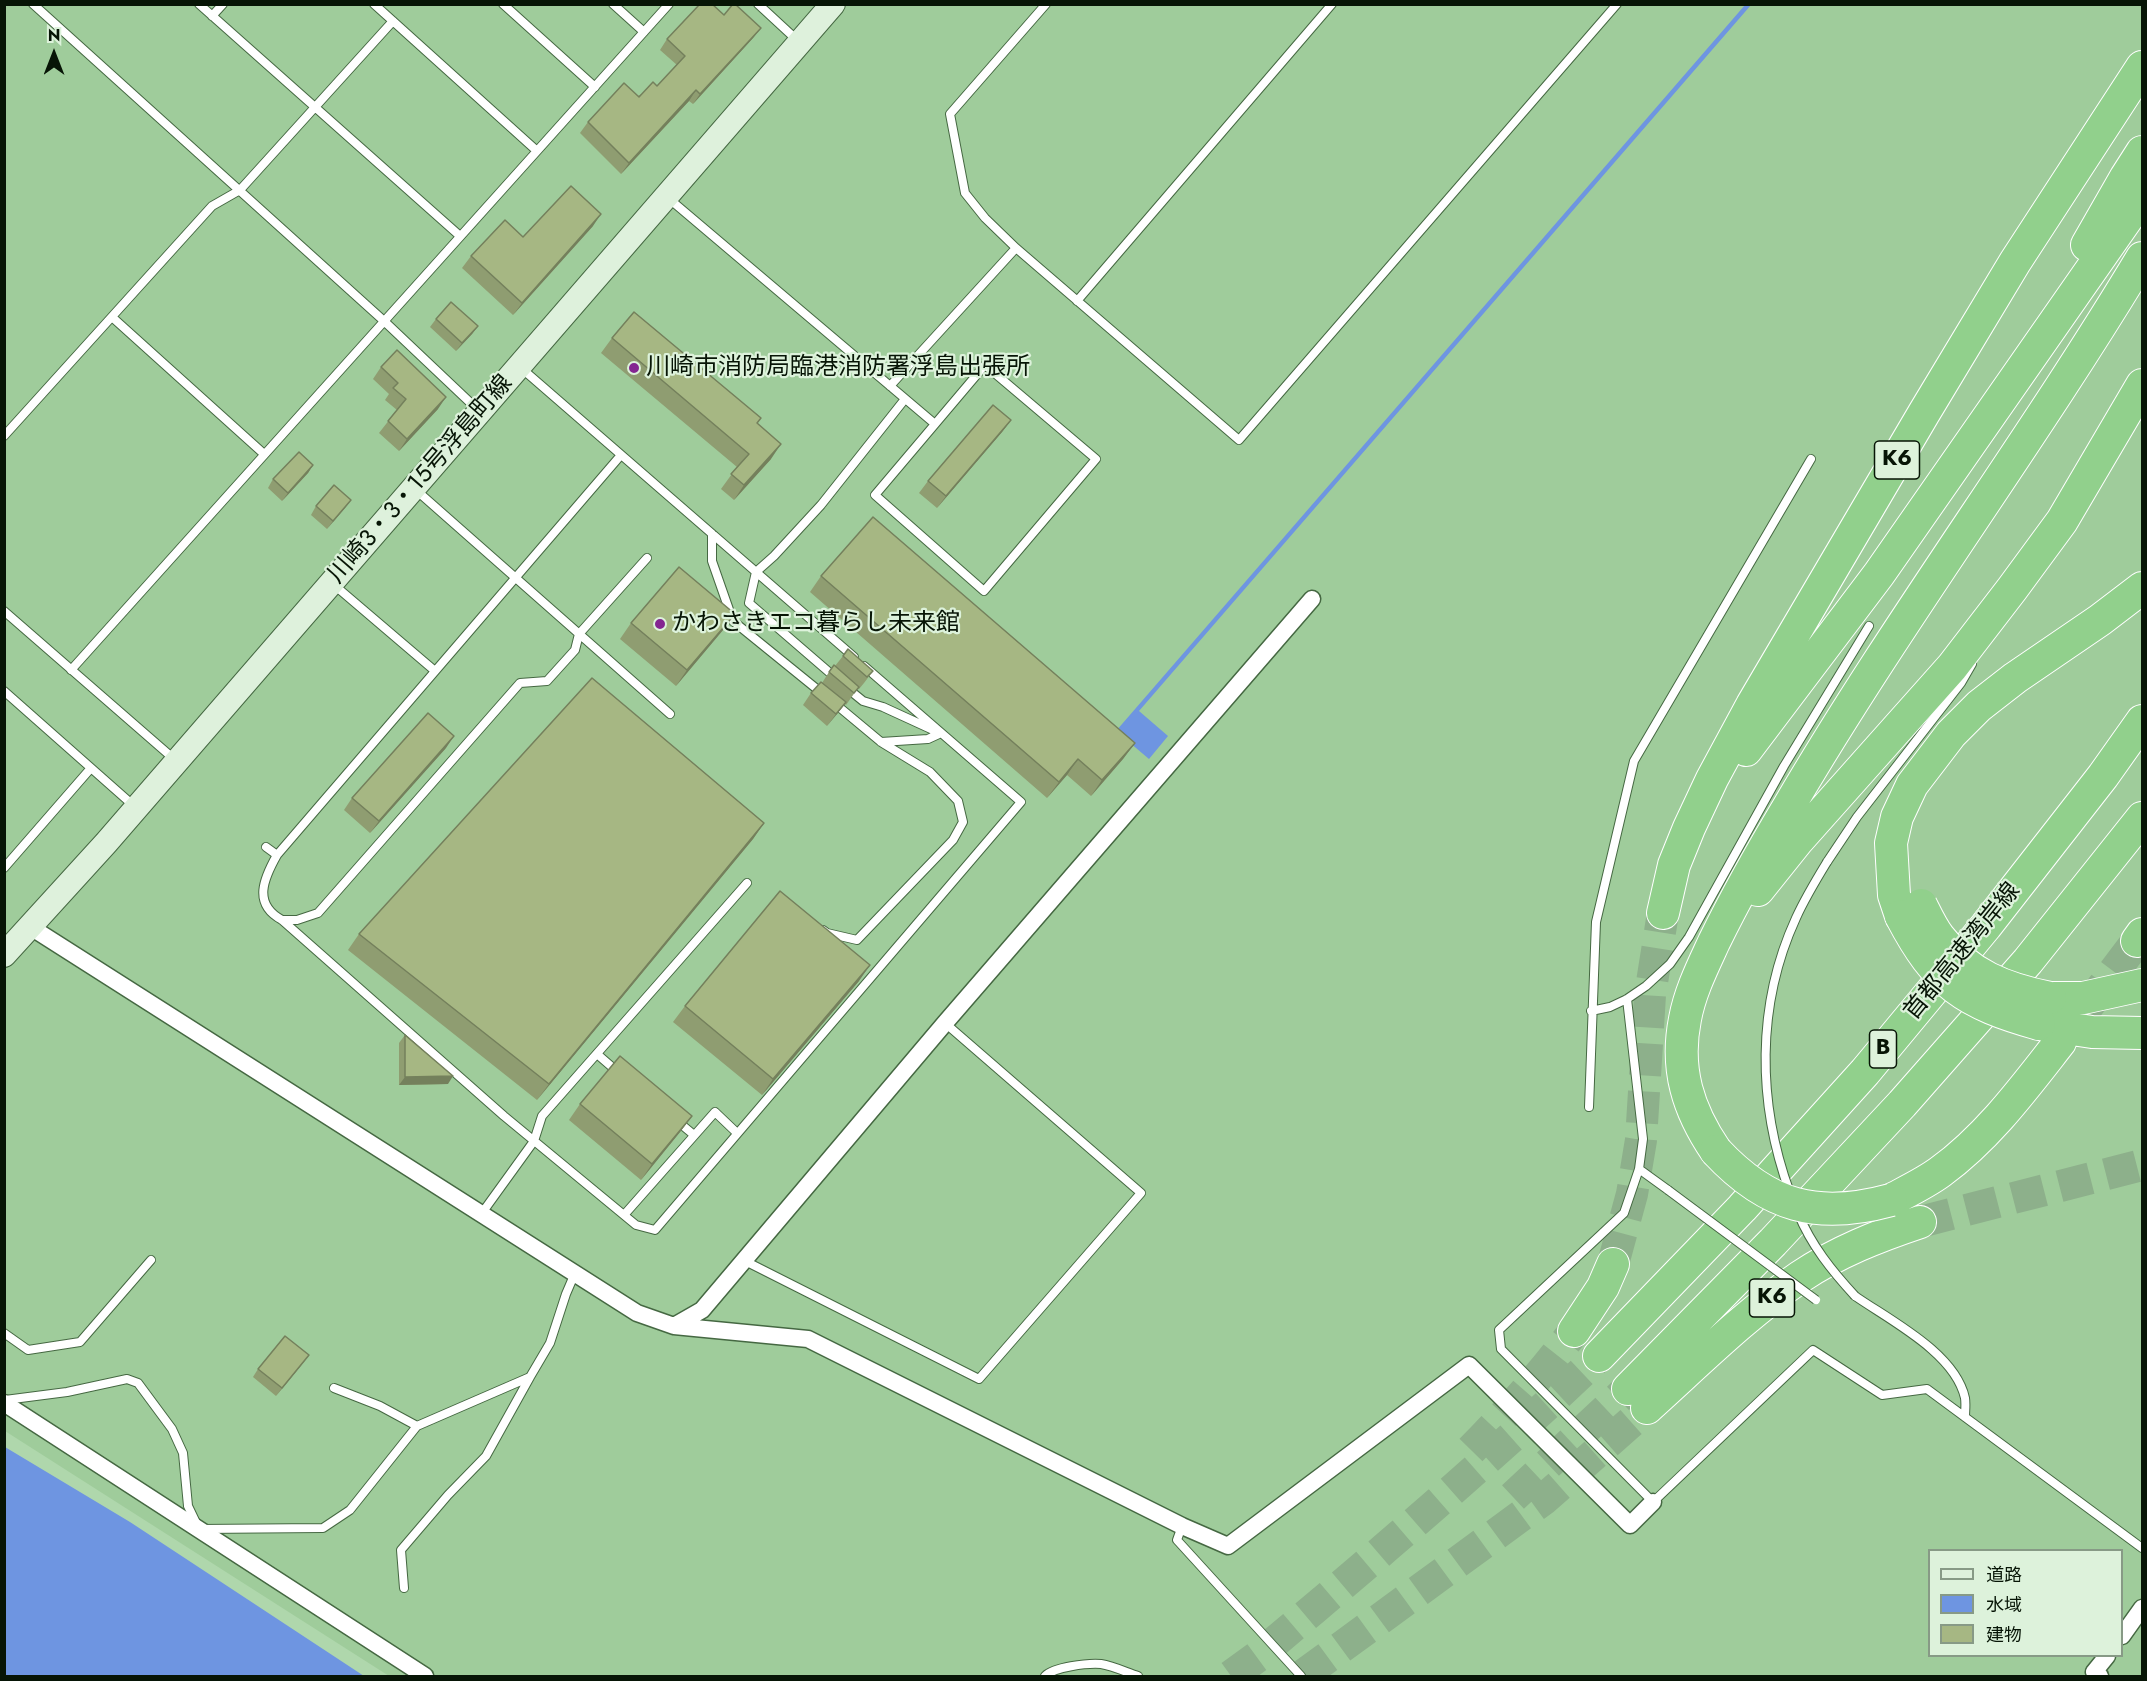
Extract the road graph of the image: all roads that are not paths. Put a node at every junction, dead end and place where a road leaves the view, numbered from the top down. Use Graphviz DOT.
graph roads {
  1 [pos="33,4"];
  2 [pos="199,4"];
  3 [pos="223,4"];
  4 [pos="374,4"];
  5 [pos="503,4"];
  6 [pos="614,4"];
  7 [pos="669,4"];
  8 [pos="758,4"];
  9 [pos="1046,4"];
  10 [pos="1332,4"];
  11 [pos="1616,5"];
  12 [pos="829,6"];
  13 [pos="212,16"];
  14 [pos="393,21"];
  15 [pos="644,32"];
  16 [pos="800,42"];
  17 [pos="2142,67"];
  18 [pos="595,87"];
  19 [pos="316,108"];
  20 [pos="537,151"];
  21 [pos="2137,175"];
  22 [pos="240,190"];
  23 [pos="666,197"];
  24 [pos="460,236"];
  25 [pos="1016,248"];
  26 [pos="2142,258"];
  27 [pos="1077,301"];
  28 [pos="112,317"];
  29 [pos="384,321"];
  30 [pos="519,366"];
  31 [pos="2142,385"];
  32 [pos="890,386"];
  33 [pos="906,399"];
  34 [pos="2142,410"];
  35 [pos="480,412"];
  36 [pos="935,424"];
  37 [pos="4,436"];
  38 [pos="264,454"];
  39 [pos="621,455"];
  40 [pos="1811,459"];
  41 [pos="414,488"];
  42 [pos="2062,521"];
  43 [pos="712,534"];
  44 [pos="2038,555"];
  45 [pos="647,558"];
  46 [pos="756,572"];
  47 [pos="515,577"];
  48 [pos="332,583"];
  49 [pos="2142,588"];
  50 [pos="1312,599"];
  51 [pos="4,611"];
  52 [pos="1997,624"];
  53 [pos="1869,626"];
  54 [pos="579,634"];
  55 [pos="1979,653"];
  56 [pos="71,670"];
  57 [pos="435,671"];
  58 [pos="4,691"];
  59 [pos="669,714"];
  60 [pos="2142,721"];
  61 [pos="941,733"];
  62 [pos="881,742"];
  63 [pos="177,761"];
  64 [pos="91,768"];
  65 [pos="136,809"];
  66 [pos="2142,818"];
  67 [pos="266,847"];
  68 [pos="278,855"];
  69 [pos="1674,865"];
  70 [pos="4,868"];
  71 [pos="747,883"];
  72 [pos="1663,914"];
  73 [pos="282,920"];
  74 [pos="29,926"];
  75 [pos="819,926"];
  76 [pos="5,954"];
  77 [pos="1696,980"];
  78 [pos="2142,985"];
  79 [pos="1627,999"];
  80 [pos="1591,1011"];
  81 [pos="2049,1021"];
  82 [pos="945,1023"];
  83 [pos="2142,1033"];
  84 [pos="597,1054"];
  85 [pos="624,1076"];
  86 [pos="1589,1107"];
  87 [pos="668,1113"];
  88 [pos="737,1133"];
  89 [pos="694,1135"];
  90 [pos="534,1141"];
  91 [pos="1639,1169"];
  92 [pos="482,1213"];
  93 [pos="624,1215"];
  94 [pos="1920,1222"];
  95 [pos="151,1260"];
  96 [pos="745,1261"];
  97 [pos="1613,1264"];
  98 [pos="575,1273"];
  99 [pos="1816,1300"];
  100 [pos="675,1326"];
  101 [pos="1574,1331"];
  102 [pos="4,1333"];
  103 [pos="1599,1356"];
  104 [pos="530,1377"];
  105 [pos="334,1388"];
  106 [pos="1637,1398"];
  107 [pos="4,1402"];
  108 [pos="1965,1417"];
  109 [pos="417,1426"];
  110 [pos="1653,1502"];
  111 [pos="1182,1526"];
  112 [pos="199,1529"];
  113 [pos="2142,1548"];
  114 [pos="404,1588"];
  115 [pos="2142,1608"];
  116 [pos="2123,1633"];
  117 [pos="2106,1657"];
  118 [pos="2095,1675"];
  119 [pos="425,1677"];
  120 [pos="1045,1677"];
  121 [pos="1138,1677"];
  122 [pos="1301,1677"];
  1 -- 22 [label="lane"];
  2 -- 13 [label="lane"];
  3 -- 13 [label="lane"];
  4 -- 14 [label="lane"];
  5 -- 18 [label="lane"];
  6 -- 15 [label="lane"];
  7 -- 15 [label="lane"];
  8 -- 16 [label="lane"];
  9 -- 25 [label="lane"];
  10 -- 27 [label="lane"];
  11 -- 27 [label="lane"];
  12 -- 16 [label="street, 川崎3・3・15号浮島町線"];
  13 -- 19 [label="lane"];
  14 -- 19 [label="lane"];
  14 -- 20 [label="lane"];
  15 -- 18 [label="lane"];
  16 -- 23 [label="street, 川崎3・3・15号浮島町線"];
  17 -- 69 [label="highway, K6"];
  18 -- 20 [label="lane"];
  19 -- 22 [label="lane"];
  19 -- 24 [label="lane"];
  20 -- 24 [label="lane"];
  21 -- 69 [label="highway"];
  22 -- 28 [label="lane"];
  22 -- 29 [label="lane"];
  23 -- 30 [label="street, 川崎3・3・15号浮島町線"];
  23 -- 32 [label="lane"];
  24 -- 29 [label="lane"];
  25 -- 27 [label="lane"];
  25 -- 32 [label="lane"];
  26 -- 77 [label="highway"];
  28 -- 37 [label="lane"];
  28 -- 38 [label="lane"];
  29 -- 35 [label="lane"];
  29 -- 38 [label="lane"];
  30 -- 35 [label="street, 川崎3・3・15号浮島町線"];
  30 -- 39 [label="lane"];
  31 -- 42 [label="highway"];
  32 -- 33 [label="lane"];
  33 -- 36 [label="lane"];
  33 -- 46 [label="lane"];
  34 -- 42 [label="highway"];
  35 -- 41 [label="street, 川崎3・3・15号浮島町線"];
  36 -- 36 [label="lane"];
  38 -- 56 [label="lane"];
  39 -- 43 [label="lane"];
  39 -- 47 [label="lane"];
  40 -- 80 [label="lane"];
  41 -- 47 [label="lane"];
  41 -- 48 [label="street, 川崎3・3・15号浮島町線"];
  42 -- 44 [label="highway"];
  43 -- 46 [label="lane"];
  43 -- 62 [label="lane"];
  44 -- 52 [label="lane"];
  44 -- 77 [label="highway"];
  45 -- 54 [label="lane"];
  46 -- 61 [label="lane"];
  46 -- 61 [label="lane"];
  47 -- 54 [label="lane"];
  47 -- 57 [label="lane"];
  48 -- 57 [label="lane"];
  48 -- 63 [label="street, 川崎3・3・15号浮島町線"];
  49 -- 81 [label="highway, bridge"];
  50 -- 82 [label="street"];
  51 -- 56 [label="lane"];
  53 -- 79 [label="lane"];
  54 -- 59 [label="lane"];
  54 -- 73 [label="lane"];
  55 -- 108 [label="lane, bridge"];
  56 -- 63 [label="lane"];
  57 -- 68 [label="lane"];
  58 -- 64 [label="lane"];
  60 -- 103 [label="highway, 首都高速湾岸線 / B"];
  61 -- 62 [label="lane"];
  61 -- 88 [label="lane"];
  62 -- 75 [label="lane"];
  63 -- 65 [label="street, 川崎3・3・15号浮島町線"];
  64 -- 65 [label="lane"];
  64 -- 70 [label="lane"];
  65 -- 74 [label="street, 川崎3・3・15号浮島町線"];
  66 -- 106 [label="highway, B"];
  67 -- 68 [label="lane"];
  68 -- 73 [label="lane"];
  69 -- 72 [label="highway, K6"];
  71 -- 84 [label="lane"];
  73 -- 90 [label="lane"];
  74 -- 76 [label="street, 川崎3・3・15号浮島町線"];
  74 -- 92 [label="street"];
  77 -- 81 [label="highway, bridge"];
  78 -- 81 [label="highway"];
  79 -- 80 [label="lane"];
  79 -- 91 [label="lane"];
  80 -- 86 [label="lane"];
  81 -- 83 [label="highway"];
  82 -- 96 [label="street"];
  82 -- 96 [label="lane"];
  84 -- 85 [label="lane"];
  84 -- 90 [label="lane"];
  87 -- 89 [label="lane"];
  88 -- 89 [label="lane"];
  88 -- 93 [label="lane"];
  89 -- 93 [label="lane"];
  90 -- 92 [label="lane"];
  90 -- 93 [label="lane"];
  91 -- 99 [label="lane, bridge"];
  91 -- 110 [label="lane"];
  92 -- 98 [label="street"];
  94 -- 106 [label="highway, K6"];
  95 -- 102 [label="lane"];
  96 -- 100 [label="street"];
  97 -- 101 [label="highway"];
  98 -- 100 [label="street"];
  98 -- 104 [label="lane"];
  100 -- 111 [label="street"];
  104 -- 109 [label="lane"];
  104 -- 114 [label="lane"];
  105 -- 109 [label="lane"];
  107 -- 112 [label="street"];
  107 -- 112 [label="lane"];
  108 -- 110 [label="lane"];
  108 -- 113 [label="lane"];
  109 -- 112 [label="lane"];
  110 -- 111 [label="street"];
  111 -- 122 [label="lane"];
  112 -- 119 [label="street"];
  115 -- 116 [label="street"];
  117 -- 118 [label="street"];
  120 -- 121 [label="lane"];
}
